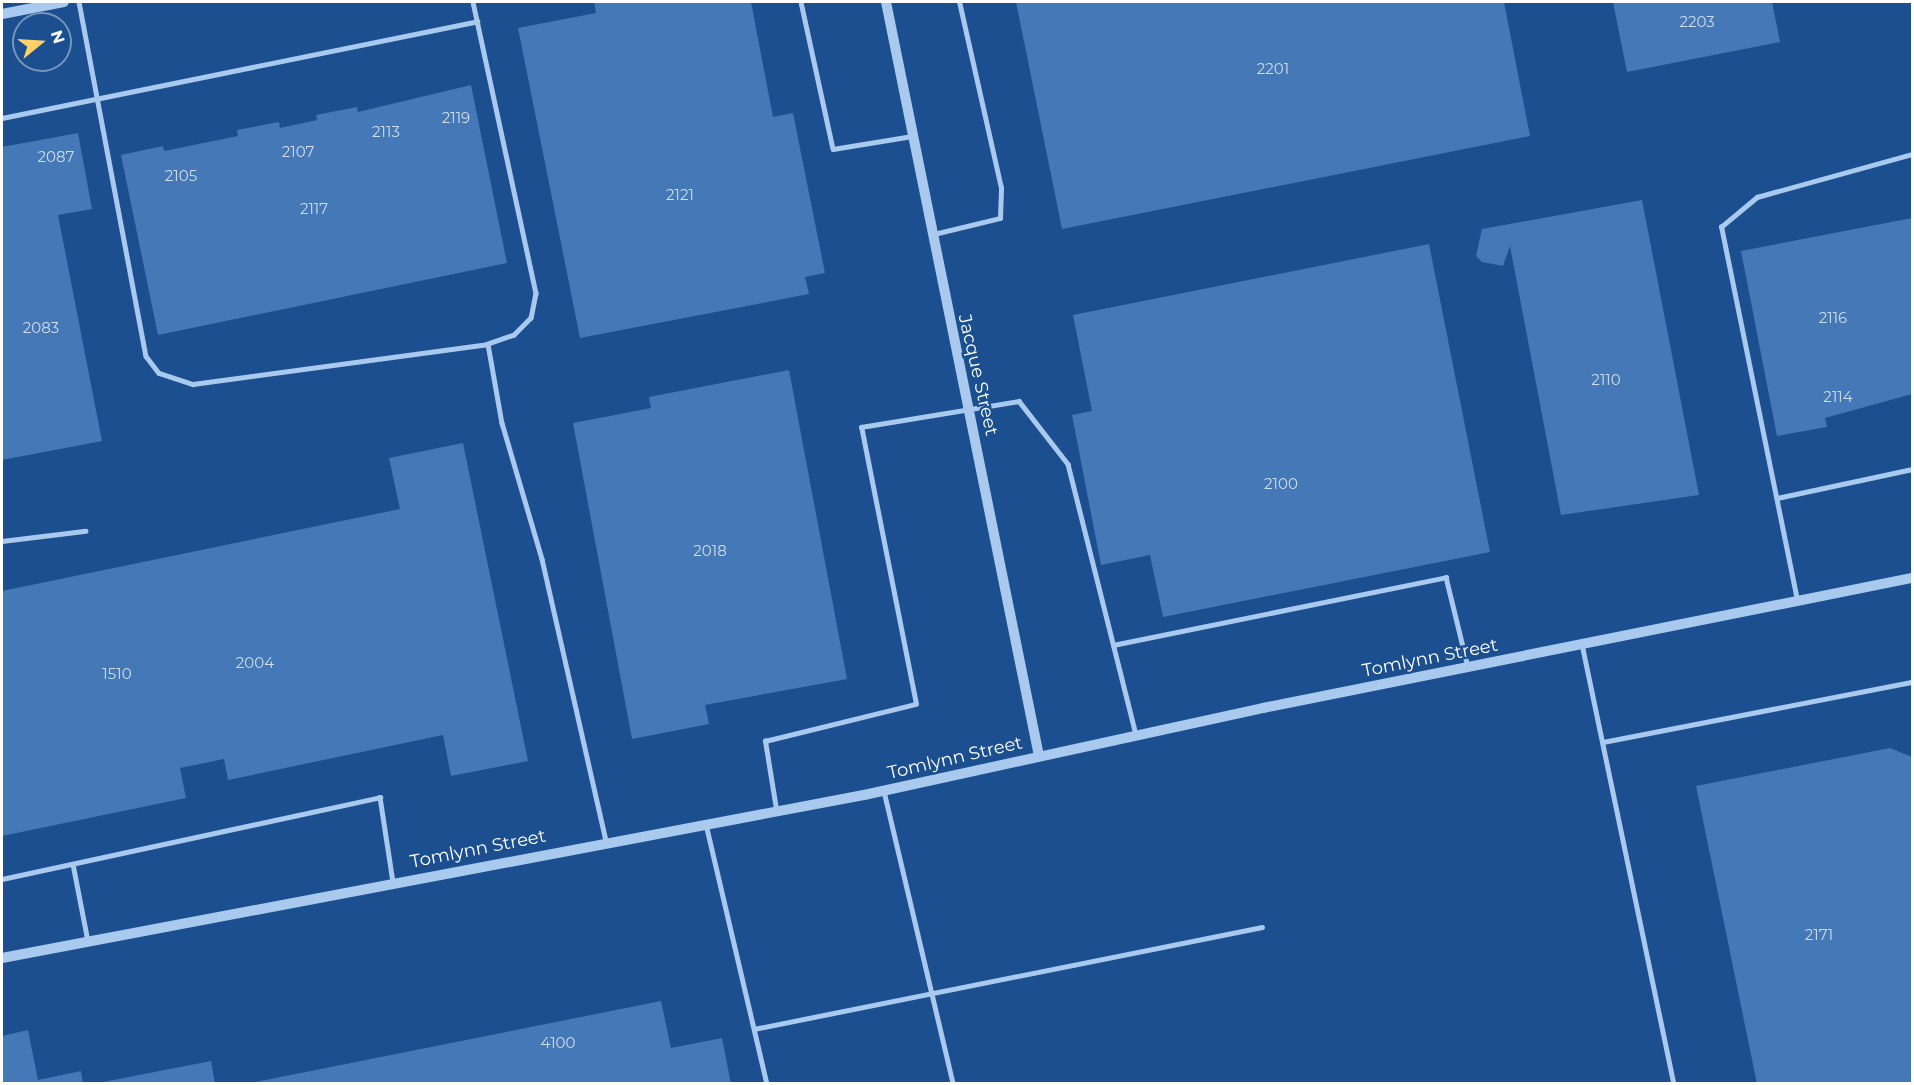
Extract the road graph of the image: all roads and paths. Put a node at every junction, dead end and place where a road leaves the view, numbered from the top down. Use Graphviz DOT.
graph roads {
  1 [pos="64,2"];
  2 [pos="79,2"];
  3 [pos="473,2"];
  4 [pos="801,2"];
  5 [pos="886,2"];
  6 [pos="959,2"];
  7 [pos="2,14"];
  8 [pos="477,21"];
  9 [pos="94,99"];
  10 [pos="2,118"];
  11 [pos="912,136"];
  12 [pos="1912,154"];
  13 [pos="931,234"];
  14 [pos="488,344"];
  15 [pos="970,409"];
  16 [pos="1912,469"];
  17 [pos="1777,498"];
  18 [pos="85,531"];
  19 [pos="2,541"];
  20 [pos="1912,578"];
  21 [pos="1797,601"];
  22 [pos="1582,644"];
  23 [pos="1113,645"];
  24 [pos="1468,667"];
  25 [pos="1912,682"];
  26 [pos="1136,735"];
  27 [pos="1603,742"];
  28 [pos="1039,756"];
  29 [pos="884,791"];
  30 [pos="776,809"];
  31 [pos="705,821"];
  32 [pos="606,841"];
  33 [pos="73,864"];
  34 [pos="2,879"];
  35 [pos="393,882"];
  36 [pos="1262,927"];
  37 [pos="88,941"];
  38 [pos="2,958"];
  39 [pos="932,995"];
  40 [pos="754,1029"];
  41 [pos="767,1083"];
  42 [pos="953,1083"];
  43 [pos="1674,1083"];
  1 -- 7 [label="street"];
  2 -- 9 [label="lane"];
  3 -- 8 [label="lane"];
  4 -- 11 [label="lane"];
  5 -- 11 [label="street, Jacque Street"];
  6 -- 13 [label="lane"];
  8 -- 9 [label="lane"];
  8 -- 14 [label="lane"];
  9 -- 10 [label="lane"];
  9 -- 14 [label="lane"];
  11 -- 13 [label="street, Jacque Street"];
  12 -- 17 [label="lane"];
  13 -- 15 [label="street, Jacque Street"];
  14 -- 32 [label="lane"];
  15 -- 23 [label="lane"];
  15 -- 28 [label="street, Jacque Street"];
  15 -- 30 [label="lane"];
  16 -- 17 [label="lane"];
  17 -- 21 [label="lane"];
  18 -- 19 [label="lane"];
  20 -- 21 [label="street, Tomlynn Street"];
  21 -- 22 [label="street, Tomlynn Street"];
  22 -- 24 [label="street, Tomlynn Street"];
  22 -- 27 [label="lane"];
  23 -- 24 [label="lane"];
  23 -- 26 [label="lane"];
  24 -- 26 [label="street, Tomlynn Street"];
  25 -- 27 [label="lane"];
  26 -- 28 [label="street, Tomlynn Street"];
  27 -- 43 [label="lane"];
  28 -- 29 [label="street, Tomlynn Street"];
  29 -- 30 [label="street, Tomlynn Street"];
  29 -- 39 [label="lane"];
  30 -- 31 [label="street, Tomlynn Street"];
  31 -- 32 [label="street, Tomlynn Street"];
  31 -- 40 [label="lane"];
  32 -- 35 [label="street, Tomlynn Street"];
  33 -- 34 [label="lane"];
  33 -- 35 [label="lane"];
  33 -- 37 [label="lane"];
  35 -- 37 [label="street, Tomlynn Street"];
  36 -- 39 [label="lane"];
  37 -- 38 [label="street, Tomlynn Street"];
  39 -- 40 [label="lane"];
  39 -- 42 [label="lane"];
  40 -- 41 [label="lane"];
}
